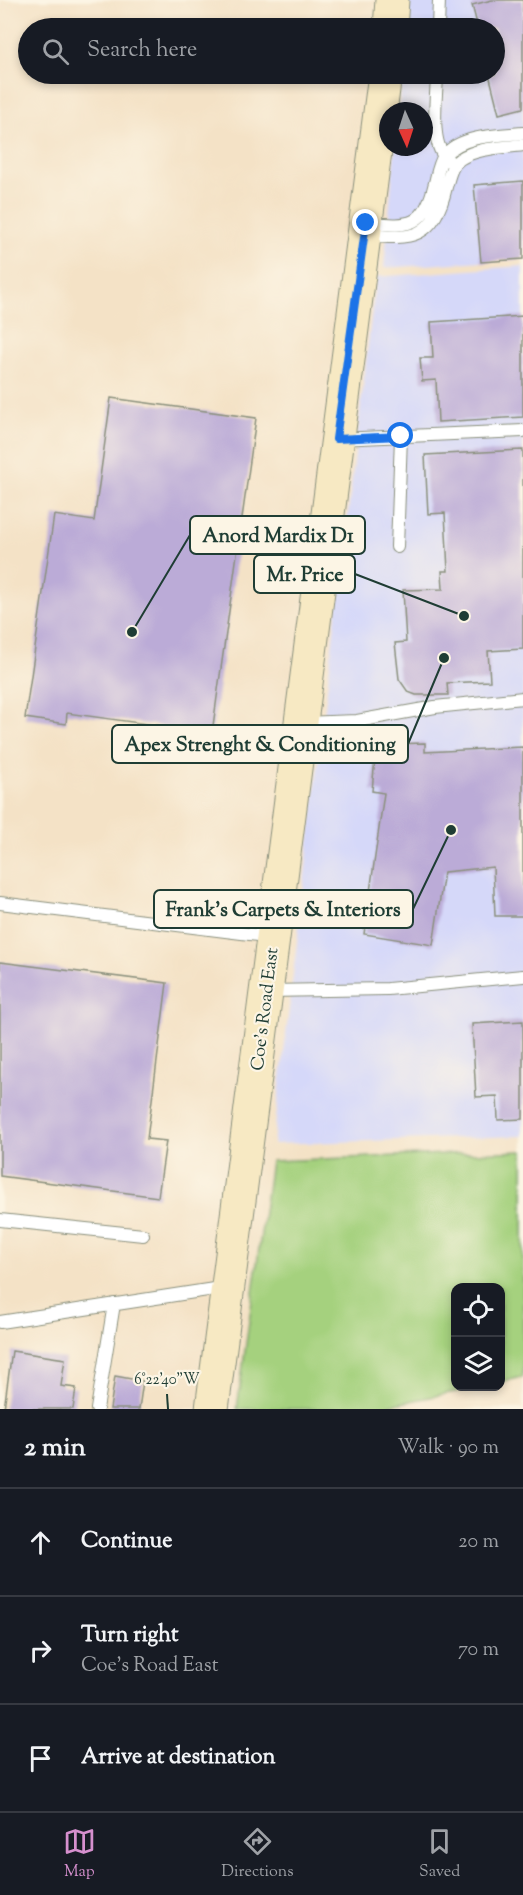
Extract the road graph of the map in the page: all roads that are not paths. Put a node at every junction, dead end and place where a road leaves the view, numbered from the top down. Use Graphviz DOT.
graph roads {
  1 [pos="392,0"];
  2 [pos="439,0"];
  3 [pos="391,18"];
  4 [pos="438,18"];
  5 [pos="384,84"];
  6 [pos="437,84"];
  7 [pos="523,133"];
  8 [pos="523,145"];
  9 [pos="449,161"];
  10 [pos="365,228"];
  11 [pos="523,431"];
  12 [pos="401,436"];
  13 [pos="336,439"];
  14 [pos="397,547"];
  15 [pos="523,698"];
  16 [pos="301,723"];
  17 [pos="0,903"];
  18 [pos="273,937"];
  19 [pos="523,976"];
  20 [pos="266,991"];
  21 [pos="0,1220"];
  22 [pos="143,1235"];
  23 [pos="228,1287"];
  24 [pos="114,1304"];
  25 [pos="0,1322"];
  26 [pos="96,1409"];
  27 [pos="212,1409"];
  1 -- 3 [label="street"];
  2 -- 4 [label="lane"];
  5 -- 10 [label="street, Coe's Road East"];
  6 -- 9 [label="lane"];
  7 -- 9 [label="lane"];
  8 -- 9 [label="lane"];
  9 -- 10 [label="lane"];
  10 -- 13 [label="street, Coe's Road East"];
  11 -- 12 [label="lane"];
  12 -- 13 [label="lane"];
  12 -- 14 [label="lane"];
  13 -- 16 [label="street, Coe's Road East"];
  15 -- 16 [label="lane"];
  16 -- 18 [label="street, Coe's Road East"];
  17 -- 18 [label="lane"];
  18 -- 20 [label="street, Coe's Road East"];
  19 -- 20 [label="lane"];
  20 -- 23 [label="street, Coe's Road East"];
  21 -- 22 [label="lane"];
  23 -- 24 [label="lane"];
  23 -- 27 [label="street, Coe's Road East"];
  24 -- 25 [label="lane"];
  24 -- 26 [label="lane"];
}
